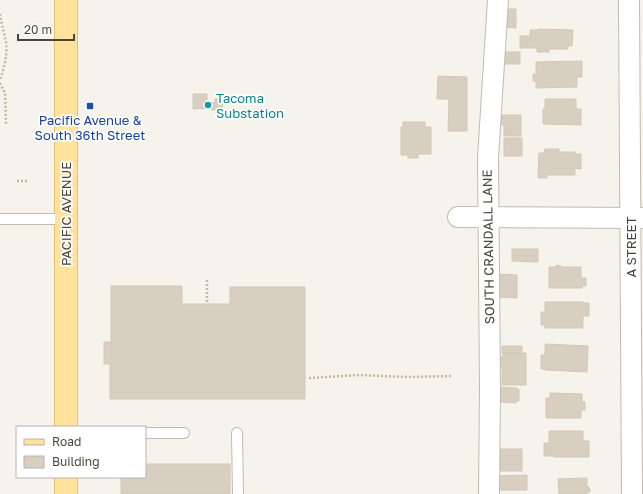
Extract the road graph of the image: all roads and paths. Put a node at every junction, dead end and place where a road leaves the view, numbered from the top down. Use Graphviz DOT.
graph roads {
  1 [pos="66,0"];
  2 [pos="498,0"];
  3 [pos="629,0"];
  4 [pos="0,14"];
  5 [pos="0,80"];
  6 [pos="0,83"];
  7 [pos="6,124"];
  8 [pos="17,181"];
  9 [pos="28,181"];
  10 [pos="458,217"];
  11 [pos="488,217"];
  12 [pos="637,218"];
  13 [pos="0,219"];
  14 [pos="66,219"];
  15 [pos="207,280"];
  16 [pos="207,304"];
  17 [pos="451,376"];
  18 [pos="309,378"];
  19 [pos="66,426"];
  20 [pos="146,433"];
  21 [pos="184,433"];
  22 [pos="237,433"];
  23 [pos="66,478"];
  24 [pos="66,494"];
  25 [pos="238,494"];
  26 [pos="489,494"];
  27 [pos="632,494"];
  1 -- 14 [label="main road, PACIFIC AVENUE"];
  2 -- 11 [label="street, SOUTH CRANDALL LANE"];
  3 -- 12 [label="street, A STREET"];
  4 -- 5 [label="path"];
  6 -- 7 [label="path"];
  8 -- 9 [label="path"];
  10 -- 11 [label="street"];
  11 -- 12 [label="street"];
  11 -- 26 [label="street, SOUTH CRANDALL LANE"];
  12 -- 27 [label="street, A STREET"];
  13 -- 14 [label="lane"];
  14 -- 19 [label="main road, PACIFIC AVENUE"];
  15 -- 16 [label="path"];
  17 -- 18 [label="path"];
  20 -- 21 [label="lane"];
  22 -- 25 [label="lane"];
  23 -- 24 [label="main road"];
}
